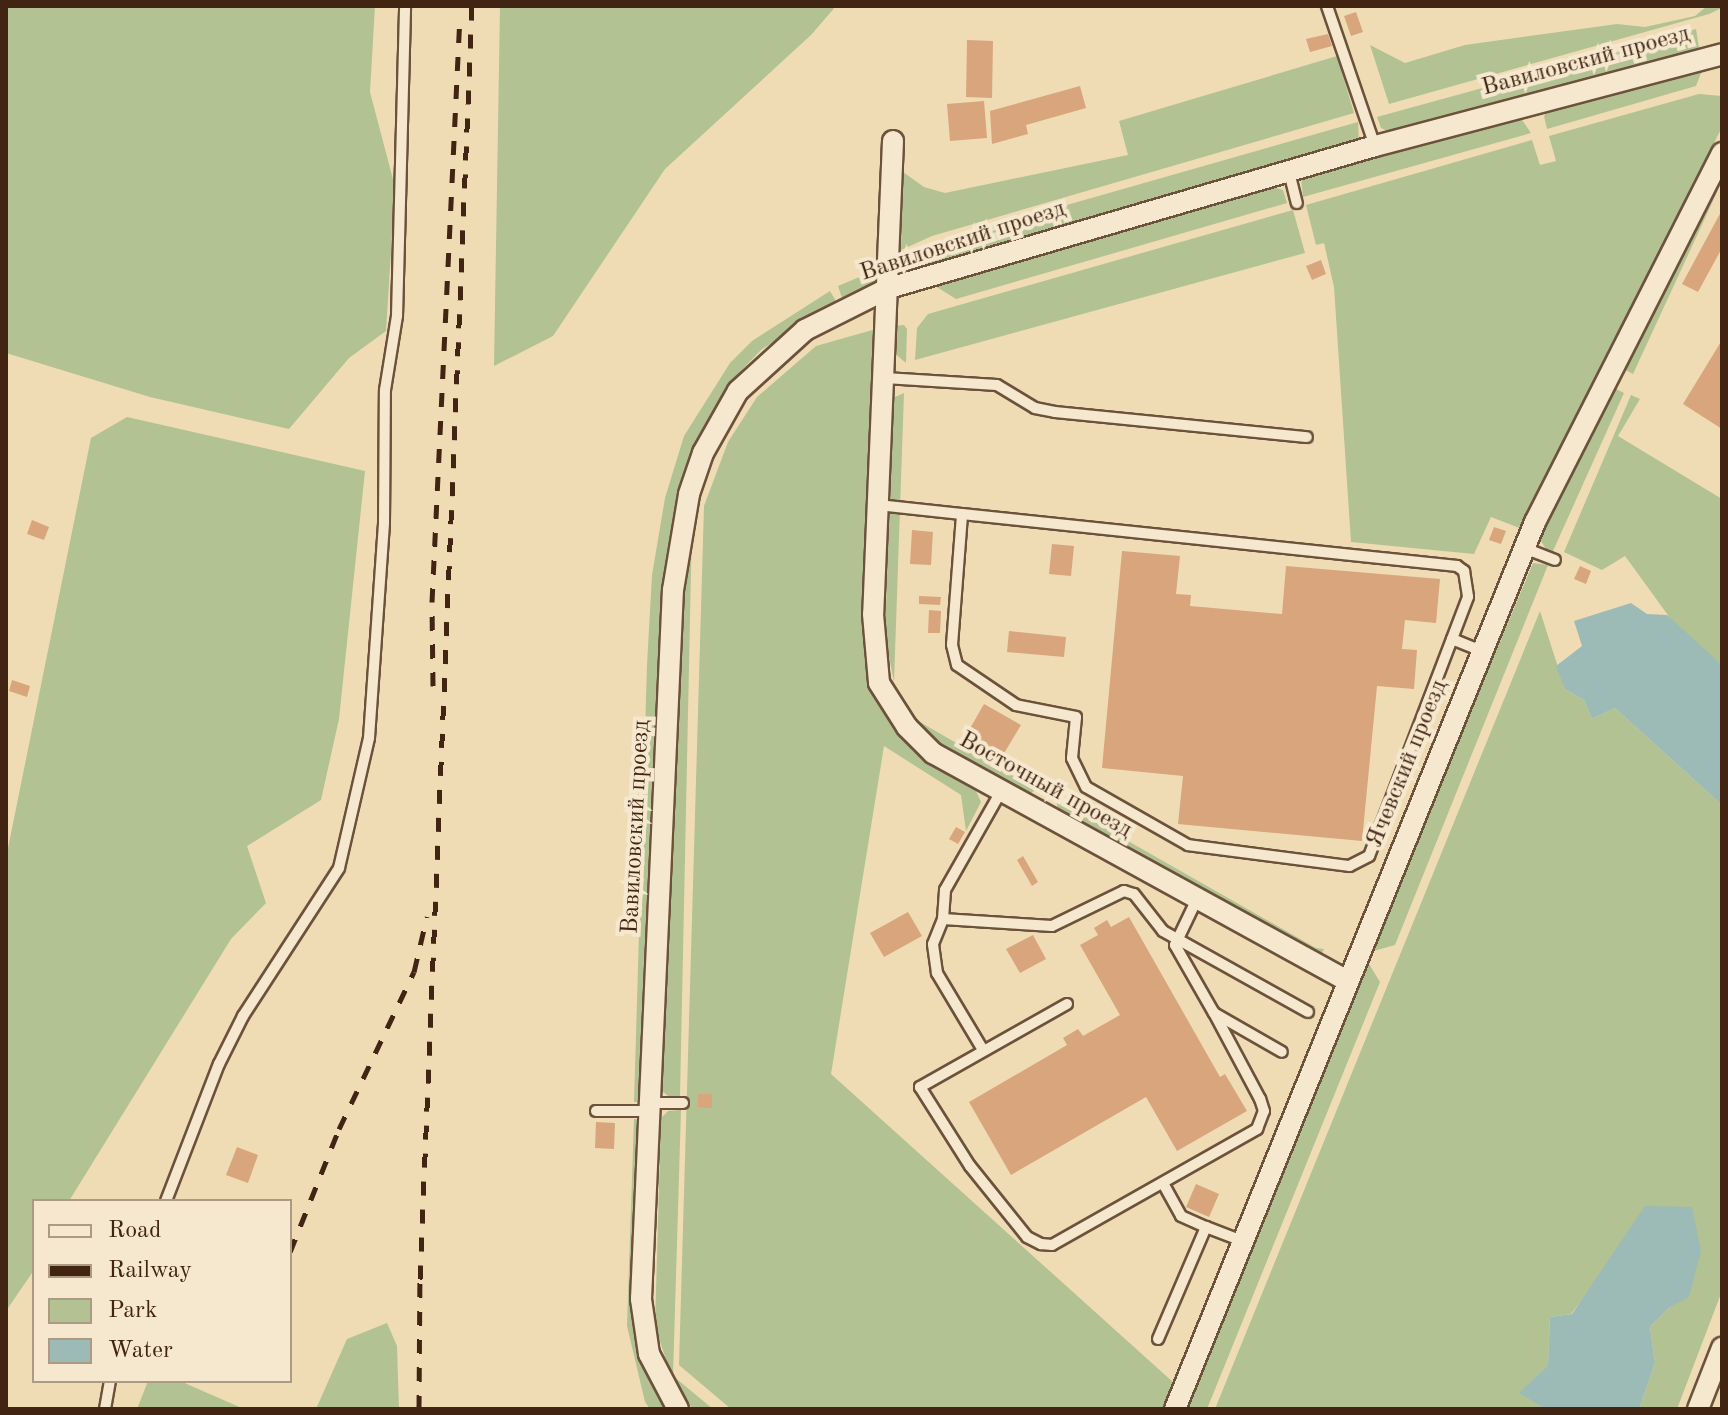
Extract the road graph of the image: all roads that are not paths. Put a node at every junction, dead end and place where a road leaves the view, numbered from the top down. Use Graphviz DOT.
graph roads {
  1 [pos="405,6"];
  2 [pos="1327,6"];
  3 [pos="1722,54"];
  4 [pos="893,141"];
  5 [pos="1375,146"];
  6 [pos="1722,153"];
  7 [pos="1289,172"];
  8 [pos="1297,203"];
  9 [pos="889,288"];
  10 [pos="885,378"];
  11 [pos="1307,437"];
  12 [pos="878,505"];
  13 [pos="962,514"];
  14 [pos="1524,548"];
  15 [pos="1555,560"];
  16 [pos="1452,639"];
  17 [pos="1481,651"];
  18 [pos="1000,793"];
  19 [pos="1197,899"];
  20 [pos="943,919"];
  21 [pos="1175,936"];
  22 [pos="1348,981"];
  23 [pos="1067,1004"];
  24 [pos="1308,1012"];
  25 [pos="1214,1013"];
  26 [pos="983,1050"];
  27 [pos="1282,1052"];
  28 [pos="683,1103"];
  29 [pos="650,1107"];
  30 [pos="596,1111"];
  31 [pos="1164,1185"];
  32 [pos="167,1199"];
  33 [pos="1206,1227"];
  34 [pos="1243,1241"];
  35 [pos="1158,1339"];
  36 [pos="1722,1348"];
  37 [pos="110,1383"];
  38 [pos="105,1409"];
  39 [pos="678,1409"];
  40 [pos="1175,1409"];
  41 [pos="1698,1409"];
  1 -- 32 [label="lane"];
  2 -- 5 [label="lane"];
  3 -- 5 [label="street, Вавиловский проезд"];
  4 -- 9 [label="street, Восточный проезд"];
  5 -- 7 [label="street, Вавиловский проезд"];
  6 -- 14 [label="street, Ячевский проезд"];
  7 -- 8 [label="lane"];
  7 -- 9 [label="street, Вавиловский проезд"];
  9 -- 10 [label="street, Восточный проезд"];
  9 -- 29 [label="street, Вавиловский проезд"];
  10 -- 11 [label="lane"];
  10 -- 12 [label="street, Восточный проезд"];
  12 -- 13 [label="lane"];
  12 -- 18 [label="street, Восточный проезд"];
  13 -- 16 [label="lane"];
  13 -- 16 [label="lane"];
  14 -- 15 [label="lane"];
  14 -- 17 [label="street, Ячевский проезд"];
  16 -- 17 [label="lane"];
  17 -- 22 [label="street, Ячевский проезд"];
  18 -- 19 [label="street, Восточный проезд"];
  18 -- 20 [label="lane"];
  19 -- 21 [label="lane"];
  19 -- 22 [label="street, Восточный проезд"];
  20 -- 21 [label="lane"];
  20 -- 26 [label="lane"];
  21 -- 24 [label="lane"];
  21 -- 25 [label="lane"];
  22 -- 34 [label="street, Ячевский проезд"];
  23 -- 26 [label="lane"];
  25 -- 27 [label="lane"];
  25 -- 31 [label="lane"];
  26 -- 31 [label="lane"];
  28 -- 29 [label="lane"];
  29 -- 30 [label="lane"];
  29 -- 39 [label="street, Вавиловский проезд"];
  31 -- 33 [label="lane"];
  33 -- 34 [label="lane"];
  33 -- 35 [label="lane"];
  34 -- 40 [label="street, Ячевский проезд"];
  36 -- 41 [label="street"];
  37 -- 38 [label="lane"];
}
